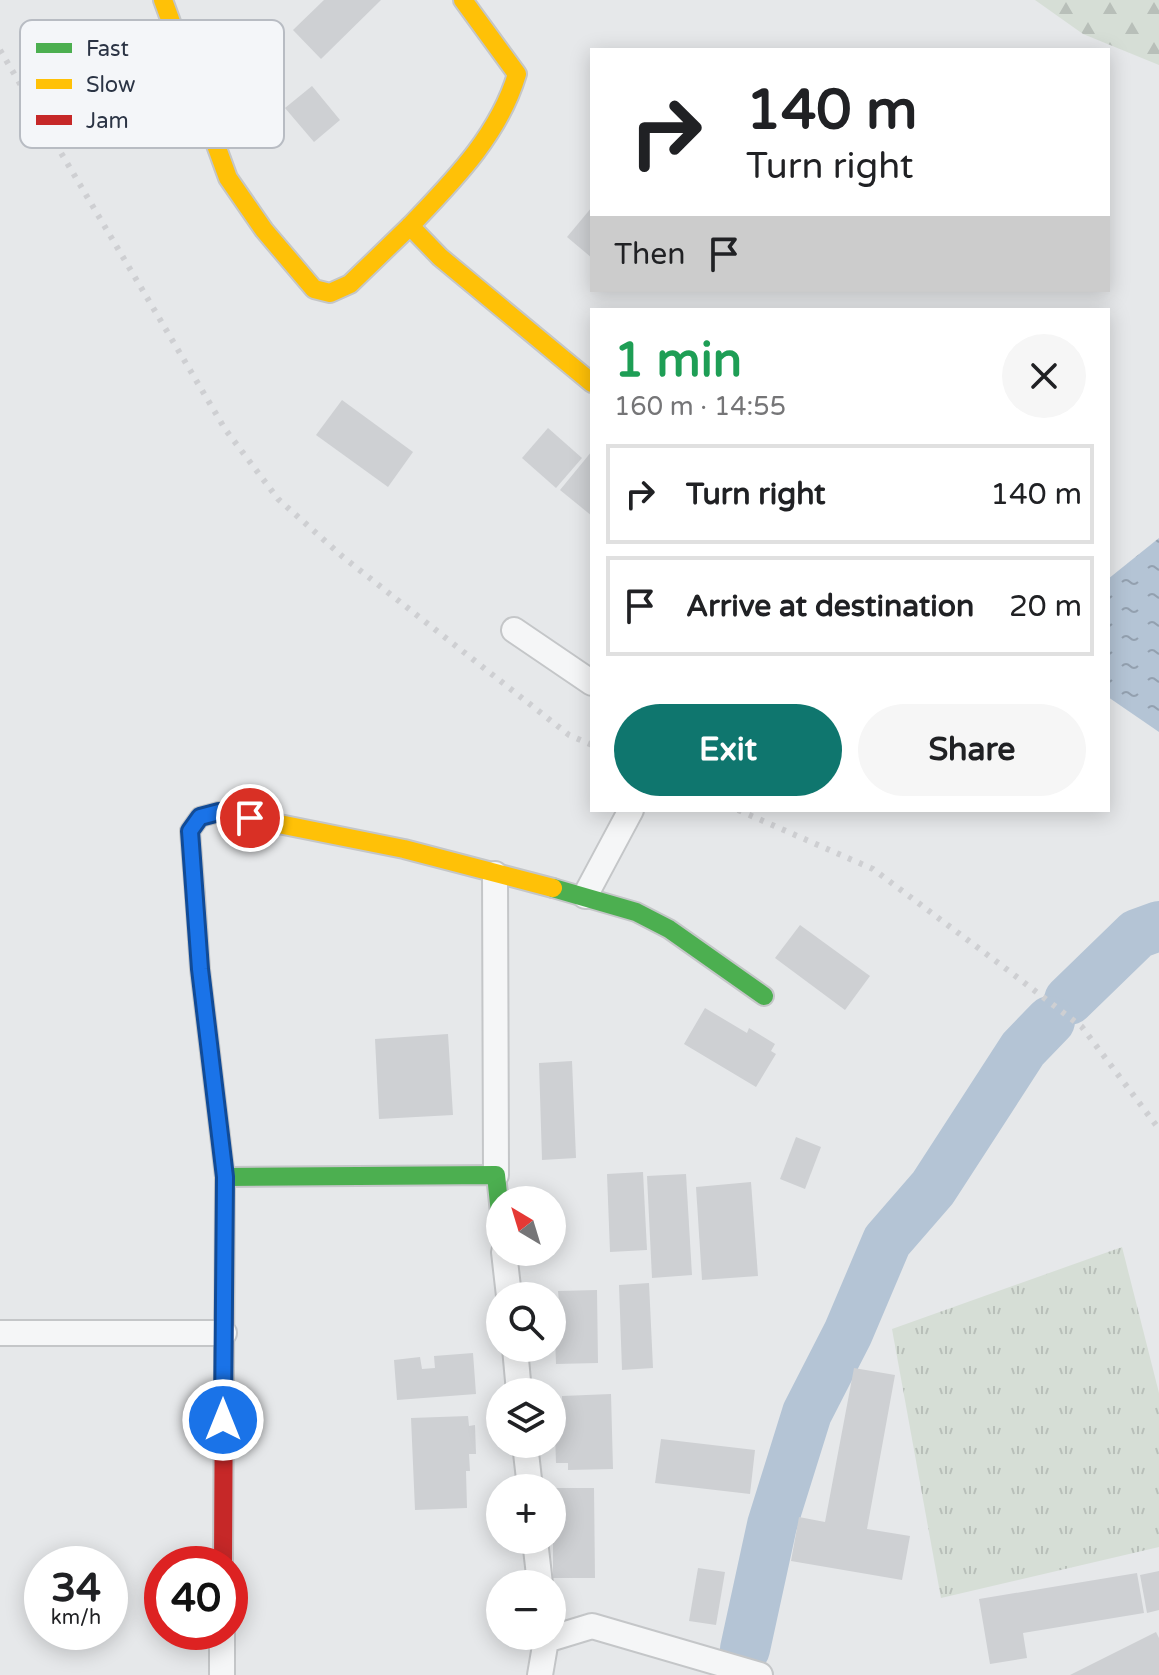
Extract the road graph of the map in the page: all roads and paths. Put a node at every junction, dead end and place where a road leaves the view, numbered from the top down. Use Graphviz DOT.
graph roads {
  1 [pos="163,0"];
  2 [pos="463,0"];
  3 [pos="170,20"];
  4 [pos="217,148"];
  5 [pos="410,226"];
  6 [pos="590,381"];
  7 [pos="514,630"];
  8 [pos="590,682"];
  9 [pos="630,812"];
  10 [pos="495,874"];
  11 [pos="585,896"];
  12 [pos="764,996"];
  13 [pos="496,1175"];
  14 [pos="225,1177"];
  15 [pos="497,1186"];
  16 [pos="0,1333"];
  17 [pos="224,1333"];
  18 [pos="223,1546"];
  19 [pos="566,1633"];
  20 [pos="222,1650"];
  21 [pos="544,1650"];
  22 [pos="222,1675"];
  23 [pos="540,1675"];
  24 [pos="760,1675"];
  1 -- 3 [label="street"];
  2 -- 5 [label="street"];
  4 -- 5 [label="street"];
  5 -- 6 [label="street"];
  7 -- 8 [label="street"];
  9 -- 11 [label="street"];
  10 -- 11 [label="street"];
  10 -- 13 [label="street"];
  10 -- 14 [label="street"];
  11 -- 12 [label="street"];
  13 -- 14 [label="street"];
  13 -- 15 [label="street"];
  14 -- 17 [label="street"];
  16 -- 17 [label="street"];
  17 -- 18 [label="street"];
  19 -- 24 [label="street"];
  20 -- 22 [label="street"];
  21 -- 23 [label="street"];
}
